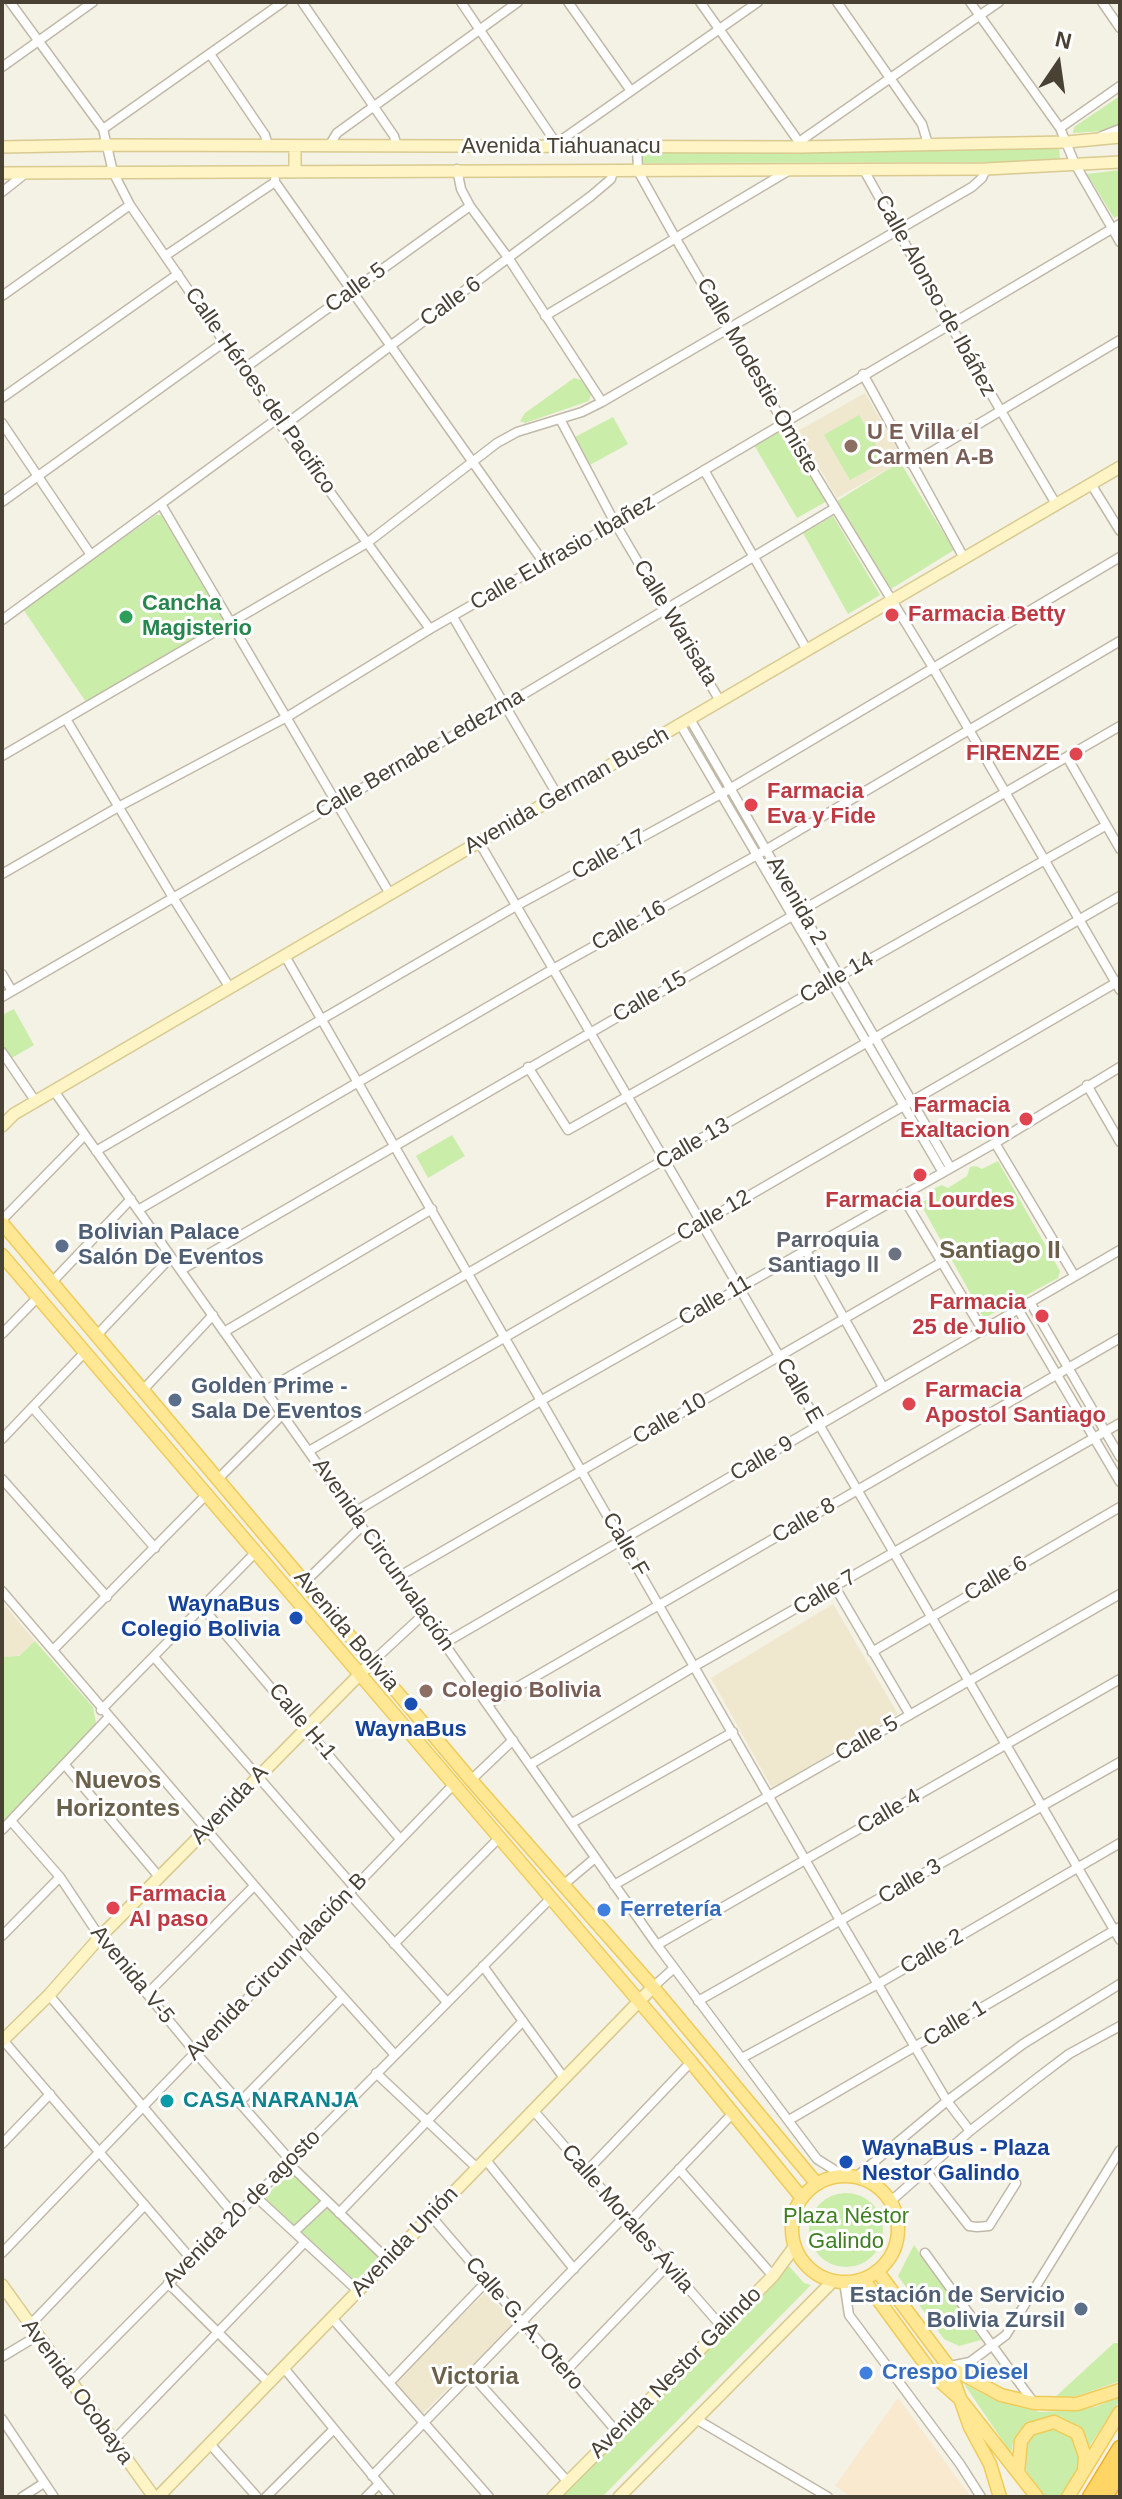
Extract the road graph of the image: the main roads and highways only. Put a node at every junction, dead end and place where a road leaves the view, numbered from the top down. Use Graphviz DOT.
graph roads {
  1 [pos="1120,137"];
  2 [pos="295,146"];
  3 [pos="2,147"];
  4 [pos="1120,162"];
  5 [pos="295,172"];
  6 [pos="2,173"];
  7 [pos="1120,467"];
  8 [pos="8,1116"];
  9 [pos="2,1126"];
  10 [pos="2,1222"];
  11 [pos="2,1255"];
  12 [pos="372,1662"];
  13 [pos="359,1672"];
  14 [pos="653,1987"];
  15 [pos="638,2002"];
  16 [pos="2,2040"];
  17 [pos="817,2184"];
  18 [pos="802,2198"];
  19 [pos="795,2246"];
  20 [pos="878,2272"];
  21 [pos="863,2279"];
  22 [pos="839,2282"];
  23 [pos="2,2285"];
  24 [pos="949,2367"];
  25 [pos="1120,2390"];
  26 [pos="960,2399"];
  27 [pos="1120,2412"];
  28 [pos="1120,2448"];
  29 [pos="1084,2471"];
  30 [pos="1120,2472"];
  31 [pos="1018,2473"];
  32 [pos="156,2497"];
  33 [pos="553,2497"];
  34 [pos="619,2497"];
  35 [pos="1000,2497"];
  36 [pos="1037,2497"];
  37 [pos="1068,2497"];
  38 [pos="1090,2497"];
  39 [pos="1105,2497"];
  1 -- 2 [label="main road, Avenida Tiahuanacu"];
  2 -- 3 [label="main road, Avenida Tiahuanacu"];
  2 -- 5 [label="main road"];
  4 -- 5 [label="main road, Avenida Tiahuanacu"];
  5 -- 6 [label="main road, Avenida Tiahuanacu"];
  7 -- 8 [label="main road, Avenida German Busch"];
  8 -- 9 [label="main road, Avenida German Busch"];
  10 -- 12 [label="main road, Avenida Bolivia"];
  11 -- 13 [label="main road, Avenida Bolivia"];
  12 -- 13 [label="main road, Avenida A"];
  12 -- 14 [label="main road, Avenida Bolivia"];
  13 -- 15 [label="main road, Avenida Bolivia"];
  13 -- 16 [label="main road, Avenida A"];
  14 -- 15 [label="main road, Avenida Unión"];
  14 -- 17 [label="main road, Avenida Bolivia"];
  15 -- 18 [label="main road, Avenida Bolivia"];
  15 -- 32 [label="main road, Avenida Unión"];
  17 -- 18 [label="main road"];
  17 -- 20 [label="main road"];
  18 -- 19 [label="main road"];
  19 -- 22 [label="main road"];
  19 -- 33 [label="main road, Avenida Nestor Galindo"];
  20 -- 21 [label="main road"];
  20 -- 24 [label="main road"];
  21 -- 22 [label="main road"];
  21 -- 26 [label="main road"];
  22 -- 34 [label="main road, Avenida Nestor Galindo"];
  23 -- 32 [label="main road, Avenida Ocobaya"];
  24 -- 25 [label="main road"];
  24 -- 26 [label="main road"];
  26 -- 31 [label="main road"];
  26 -- 35 [label="main road"];
  27 -- 29 [label="main road"];
  28 -- 38 [label="highway"];
  29 -- 31 [label="main road"];
  29 -- 37 [label="main road"];
  30 -- 39 [label="highway"];
  31 -- 36 [label="main road"];
}
